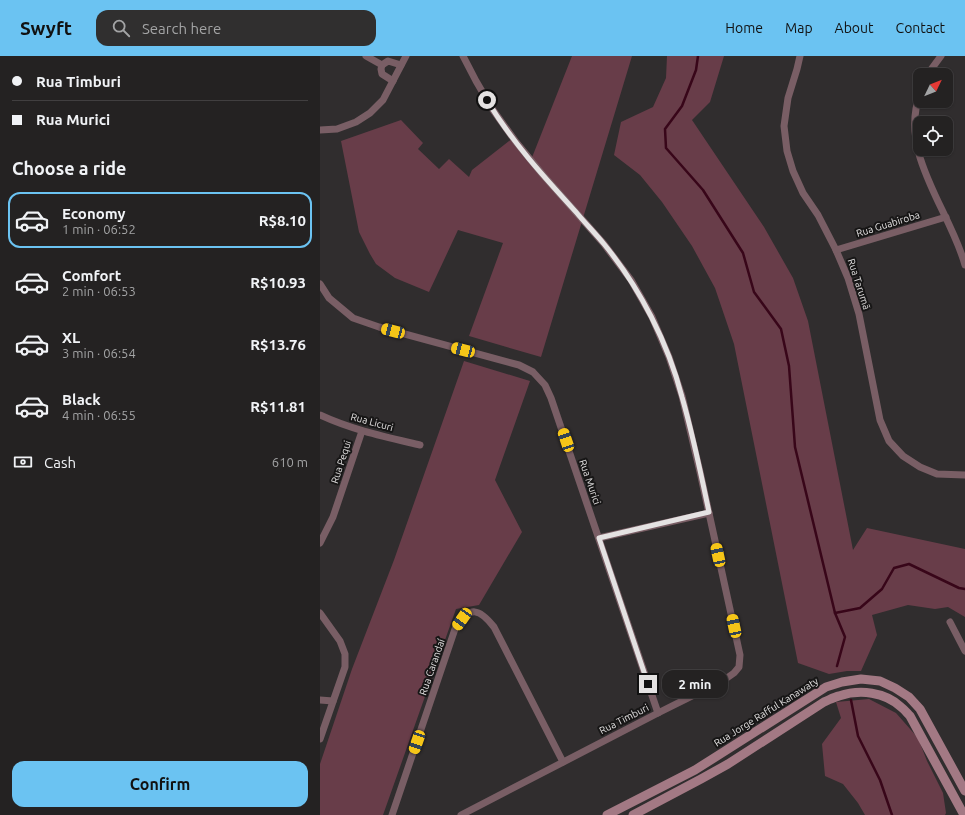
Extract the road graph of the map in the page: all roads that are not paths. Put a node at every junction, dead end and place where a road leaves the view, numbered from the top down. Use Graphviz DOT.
graph roads {
  1 [pos="366,56"];
  2 [pos="406,56"];
  3 [pos="463,56"];
  4 [pos="800,56"];
  5 [pos="806,56"];
  6 [pos="941,56"];
  7 [pos="382,65"];
  8 [pos="401,65"];
  9 [pos="932,68"];
  10 [pos="797,69"];
  11 [pos="393,81"];
  12 [pos="917,108"];
  13 [pos="320,130"];
  14 [pos="946,217"];
  15 [pos="836,250"];
  16 [pos="965,266"];
  17 [pos="320,284"];
  18 [pos="320,415"];
  19 [pos="362,431"];
  20 [pos="420,445"];
  21 [pos="965,475"];
  22 [pos="709,512"];
  23 [pos="599,538"];
  24 [pos="320,543"];
  25 [pos="320,613"];
  26 [pos="950,622"];
  27 [pos="965,651"];
  28 [pos="320,700"];
  29 [pos="333,702"];
  30 [pos="658,713"];
  31 [pos="320,739"];
  32 [pos="563,762"];
  33 [pos="965,791"];
  34 [pos="392,815"];
  35 [pos="461,815"];
  36 [pos="607,815"];
  37 [pos="633,815"];
  38 [pos="964,815"];
  1 -- 7 [label="street"];
  2 -- 8 [label="street"];
  3 -- 22 [label="street, Rua Timburi"];
  4 -- 10 [label="street, Rua Tarumã"];
  5 -- 10 [label="street"];
  6 -- 9 [label="street"];
  7 -- 8 [label="street"];
  7 -- 11 [label="street"];
  8 -- 11 [label="street"];
  10 -- 15 [label="street, Rua Tarumã"];
  11 -- 13 [label="street"];
  12 -- 14 [label="street"];
  14 -- 15 [label="street, Rua Guabiroba"];
  14 -- 16 [label="street"];
  15 -- 21 [label="street, Rua Tarumã"];
  17 -- 23 [label="street, Rua Murici"];
  18 -- 19 [label="street, Rua Licuri"];
  19 -- 20 [label="street, Rua Licuri"];
  19 -- 24 [label="street, Rua Pequi"];
  22 -- 23 [label="street"];
  22 -- 30 [label="street, Rua Timburi"];
  23 -- 30 [label="street, Rua Murici"];
  25 -- 29 [label="street"];
  26 -- 27 [label="street"];
  28 -- 29 [label="street"];
  29 -- 31 [label="street"];
  30 -- 32 [label="street, Rua Timburi"];
  32 -- 34 [label="street, Rua Carandaí"];
  32 -- 35 [label="street, Rua Timburi"];
  33 -- 36 [label="main road, Rua Jorge Rafful Kanawaty"];
  37 -- 38 [label="main road"];
}
